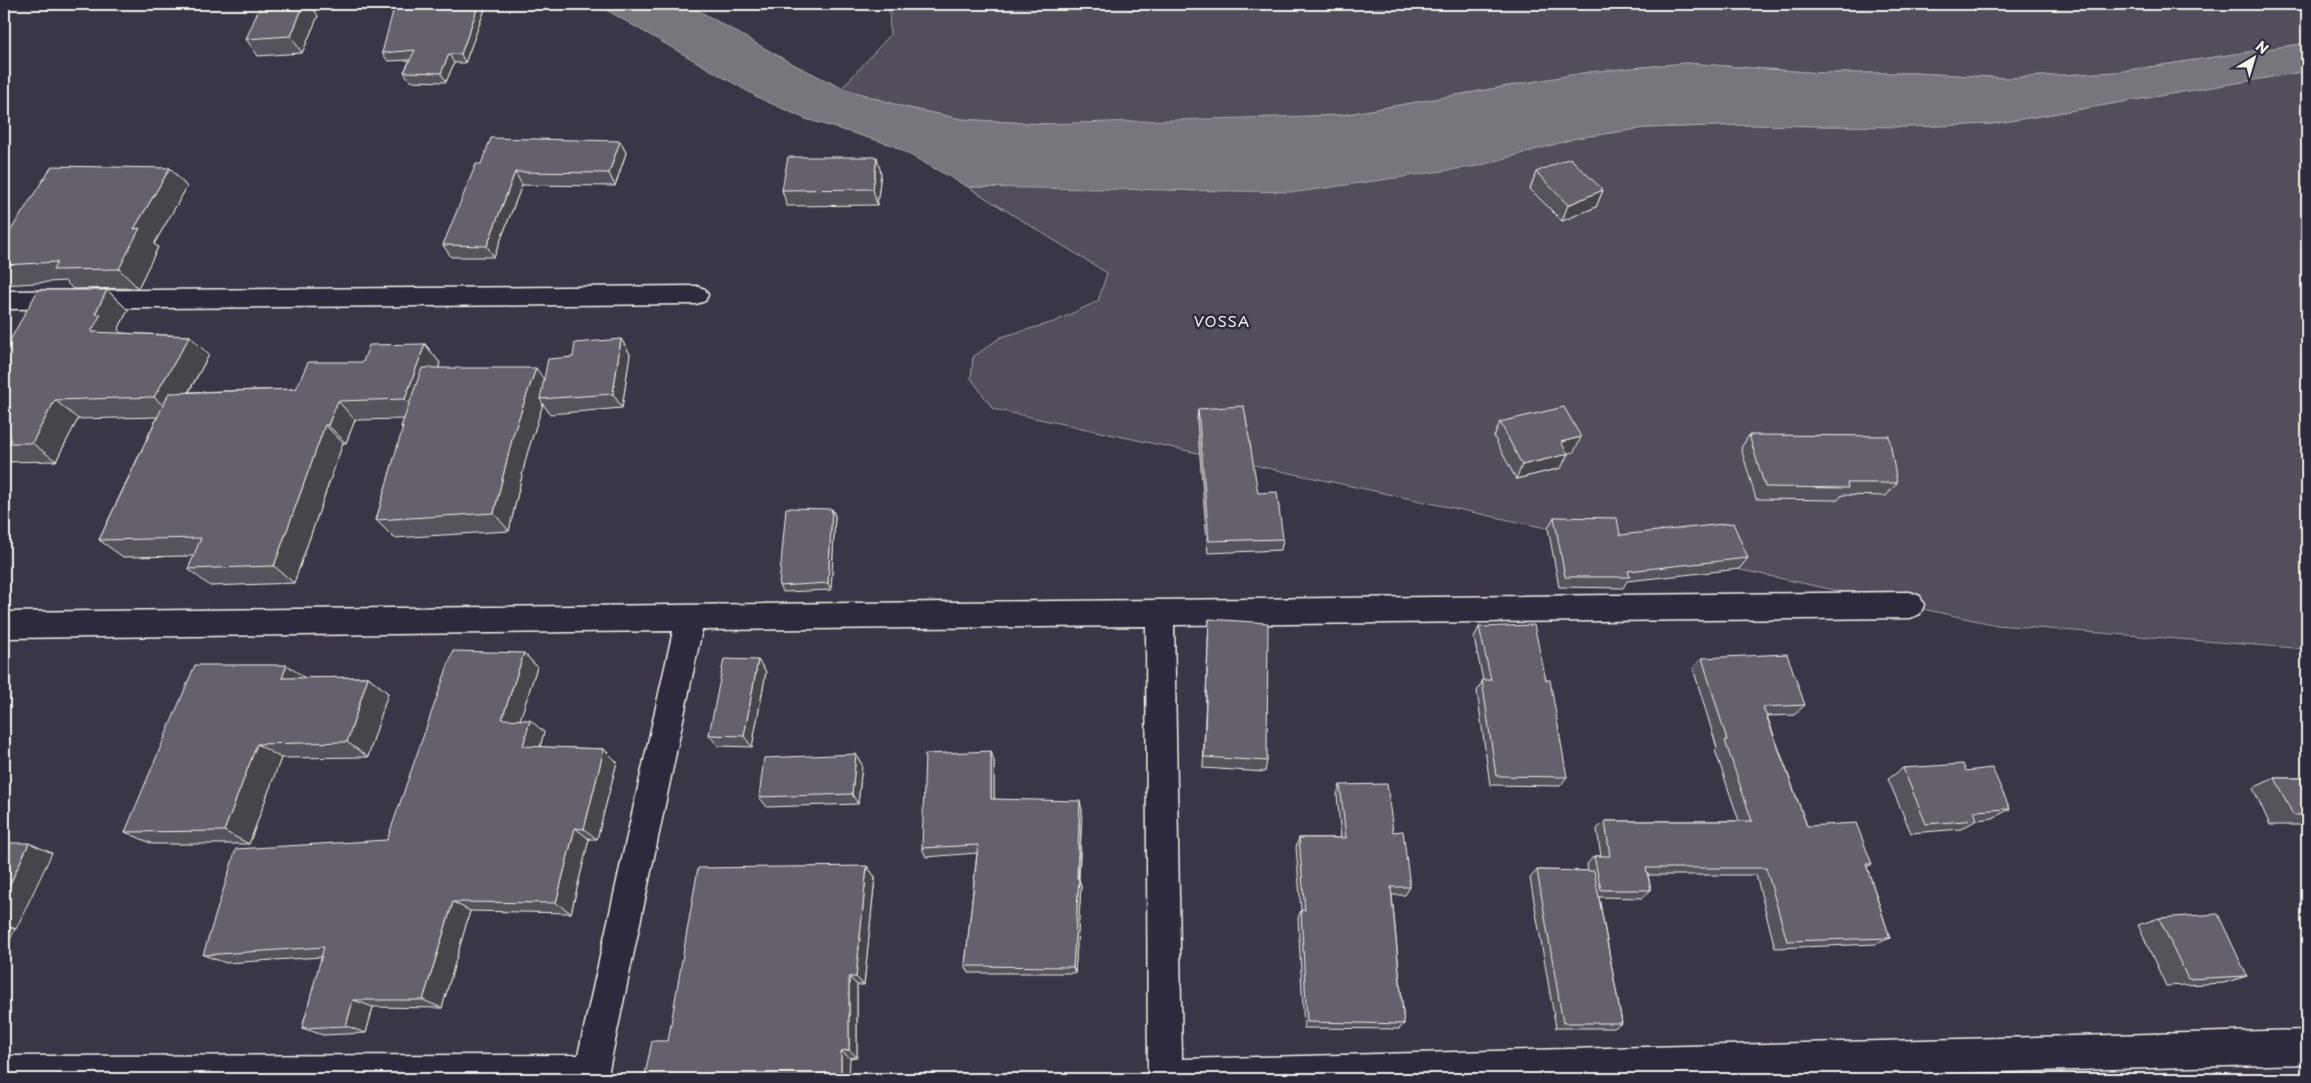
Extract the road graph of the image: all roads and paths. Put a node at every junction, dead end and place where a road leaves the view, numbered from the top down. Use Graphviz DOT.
graph roads {
  1 [pos="696,295"];
  2 [pos="4,300"];
  3 [pos="1910,605"];
  4 [pos="1160,613"];
  5 [pos="690,618"];
  6 [pos="4,625"];
  7 [pos="2307,1047"];
  8 [pos="4,1073"];
  9 [pos="590,1076"];
  10 [pos="1165,1078"];
  1 -- 2 [label="street"];
  3 -- 4 [label="street"];
  4 -- 5 [label="street"];
  4 -- 10 [label="street"];
  5 -- 6 [label="street"];
  5 -- 9 [label="street"];
  7 -- 10 [label="street"];
  8 -- 9 [label="street"];
}
